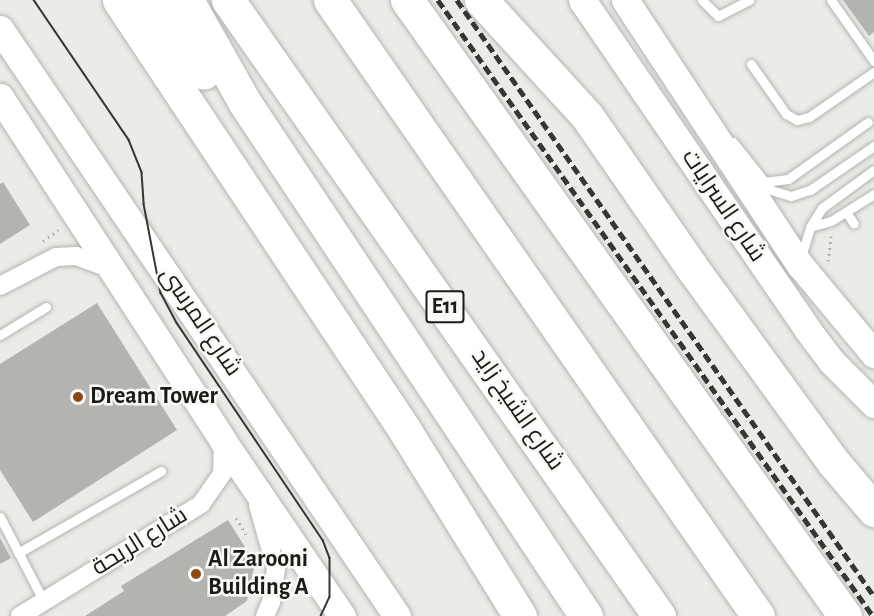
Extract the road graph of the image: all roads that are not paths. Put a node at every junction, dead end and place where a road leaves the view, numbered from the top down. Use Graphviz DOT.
graph roads {
  1 [pos="119,0"];
  2 [pos="154,0"];
  3 [pos="187,0"];
  4 [pos="228,0"];
  5 [pos="330,0"];
  6 [pos="407,0"];
  7 [pos="481,0"];
  8 [pos="582,0"];
  9 [pos="625,0"];
  10 [pos="702,0"];
  11 [pos="749,0"];
  12 [pos="831,0"];
  13 [pos="0,29"];
  14 [pos="874,61"];
  15 [pos="751,64"];
  16 [pos="874,72"];
  17 [pos="0,97"];
  18 [pos="868,122"];
  19 [pos="847,123"];
  20 [pos="853,132"];
  21 [pos="874,146"];
  22 [pos="808,149"];
  23 [pos="815,159"];
  24 [pos="874,170"];
  25 [pos="874,194"];
  26 [pos="764,195"];
  27 [pos="846,212"];
  28 [pos="854,224"];
  29 [pos="736,226"];
  30 [pos="810,227"];
  31 [pos="345,256"];
  32 [pos="800,265"];
  33 [pos="112,269"];
  34 [pos="0,286"];
  35 [pos="46,307"];
  36 [pos="0,335"];
  37 [pos="874,354"];
  38 [pos="874,404"];
  39 [pos="223,441"];
  40 [pos="161,471"];
  41 [pos="248,478"];
  42 [pos="874,510"];
  43 [pos="0,517"];
  44 [pos="18,553"];
  45 [pos="44,602"];
  46 [pos="20,616"];
  47 [pos="265,616"];
  48 [pos="342,616"];
  49 [pos="397,616"];
  50 [pos="520,616"];
  51 [pos="586,616"];
  52 [pos="659,616"];
  53 [pos="758,616"];
  54 [pos="845,616"];
  1 -- 50 [label="highway"];
  2 -- 31 [label="highway"];
  3 -- 31 [label="highway"];
  4 -- 52 [label="highway, شارع الشيخ زايد / E11"];
  5 -- 53 [label="highway"];
  6 -- 54 [label="highway"];
  7 -- 42 [label="highway"];
  8 -- 29 [label="main road, شارع السرايات"];
  9 -- 26 [label="main road, شارع السرايات"];
  10 -- 11 [label="lane"];
  12 -- 14 [label="lane"];
  13 -- 49 [label="main road, شارع المرسى"];
  15 -- 16 [label="lane"];
  17 -- 33 [label="main road, شارع المرسى"];
  18 -- 20 [label="lane"];
  19 -- 20 [label="lane"];
  20 -- 23 [label="lane"];
  21 -- 26 [label="lane"];
  22 -- 23 [label="lane"];
  23 -- 26 [label="lane"];
  24 -- 30 [label="lane"];
  25 -- 27 [label="lane"];
  26 -- 29 [label="main road"];
  26 -- 32 [label="main road, شارع السرايات"];
  27 -- 28 [label="lane"];
  27 -- 30 [label="lane"];
  29 -- 38 [label="main road, شارع السرايات"];
  30 -- 32 [label="lane"];
  31 -- 51 [label="highway"];
  32 -- 37 [label="main road, شارع السرايات"];
  33 -- 34 [label="street"];
  33 -- 39 [label="main road, شارع المرسى"];
  35 -- 36 [label="lane"];
  39 -- 41 [label="main road, شارع المرسى"];
  39 -- 45 [label="street, شارع الريحة"];
  40 -- 44 [label="lane"];
  41 -- 47 [label="street"];
  41 -- 48 [label="main road, شارع المرسى"];
  43 -- 44 [label="lane"];
  44 -- 45 [label="lane"];
  45 -- 46 [label="street, شارع الريحة"];
}
